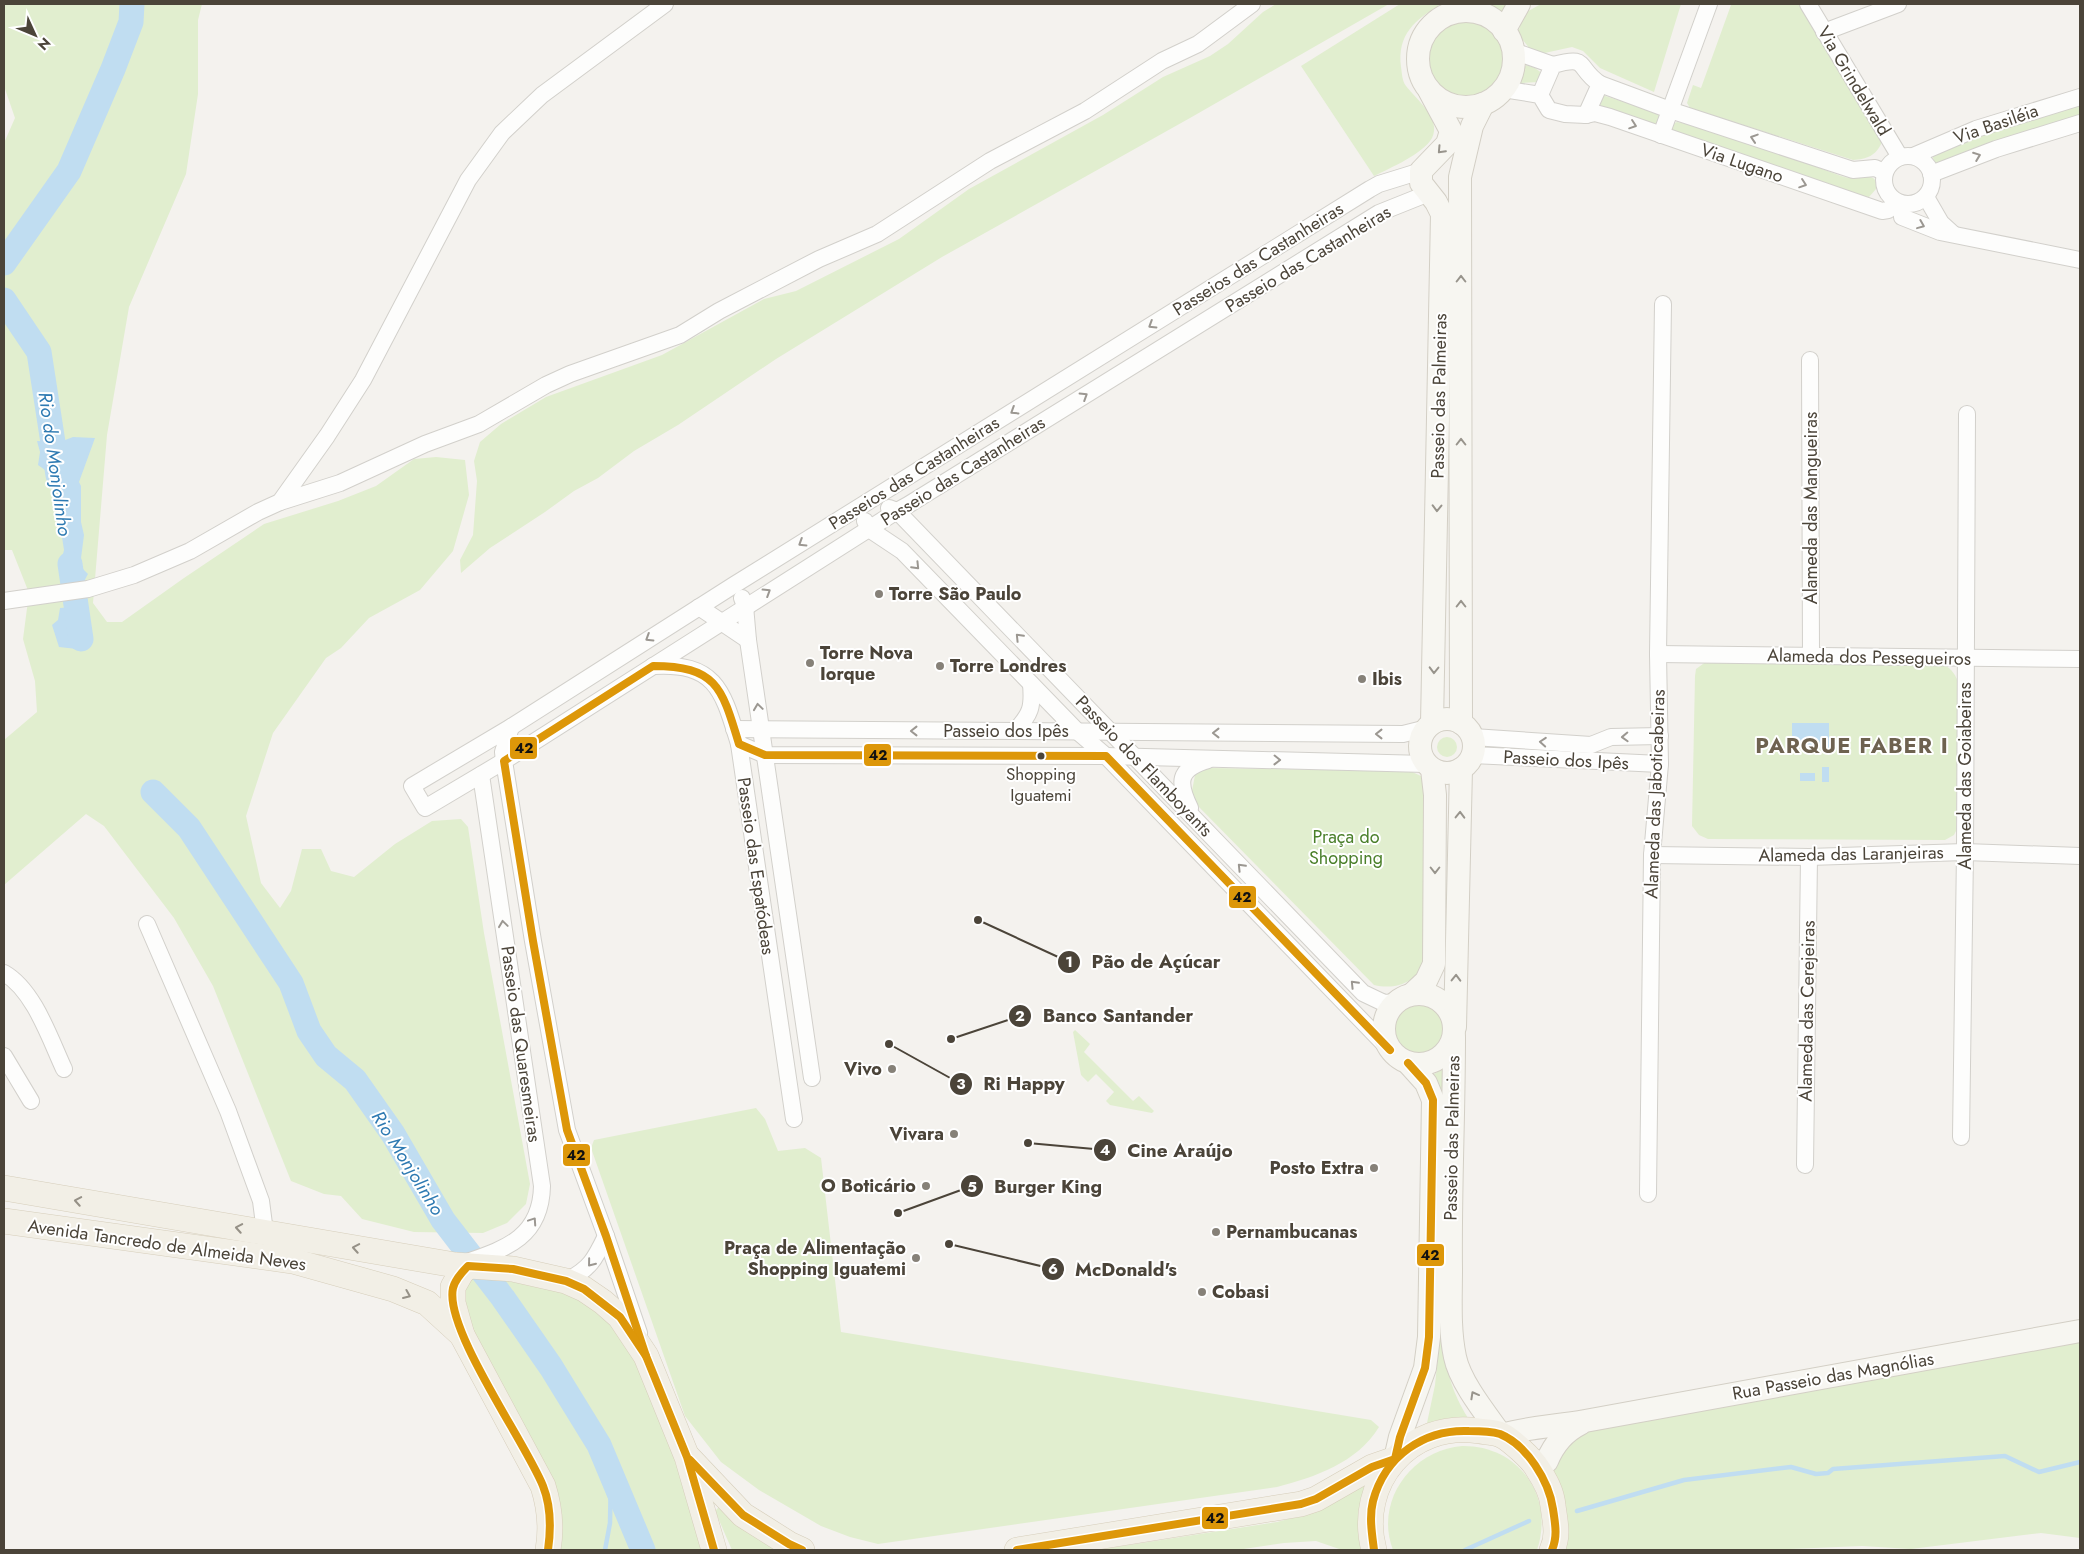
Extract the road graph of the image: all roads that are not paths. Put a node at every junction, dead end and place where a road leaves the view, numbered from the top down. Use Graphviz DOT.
graph roads {
  1 [pos="665,4"];
  2 [pos="1252,4"];
  3 [pos="1519,4"];
  4 [pos="1708,4"];
  5 [pos="1808,4"];
  6 [pos="1898,4"];
  7 [pos="1475,8"];
  8 [pos="1824,32"];
  9 [pos="1509,41"];
  10 [pos="1553,65"];
  11 [pos="1600,84"];
  12 [pos="1503,89"];
  13 [pos="1430,92"];
  14 [pos="1540,94"];
  15 [pos="2080,97"];
  16 [pos="1483,104"];
  17 [pos="1670,110"];
  18 [pos="1586,116"];
  19 [pos="2080,123"];
  20 [pos="1661,135"];
  21 [pos="1906,157"];
  22 [pos="1421,171"];
  23 [pos="1884,172"];
  24 [pos="1931,174"];
  25 [pos="1460,177"];
  26 [pos="1370,189"];
  27 [pos="1433,197"];
  28 [pos="1926,197"];
  29 [pos="1899,204"];
  30 [pos="1379,213"];
  31 [pos="1953,234"];
  32 [pos="2080,260"];
  33 [pos="1662,304"];
  34 [pos="1810,360"];
  35 [pos="1967,414"];
  36 [pos="898,484"];
  37 [pos="877,496"];
  38 [pos="280,502"];
  39 [pos="858,508"];
  40 [pos="902,508"];
  41 [pos="869,529"];
  42 [pos="921,535"];
  43 [pos="902,551"];
  44 [pos="734,585"];
  45 [pos="4,601"];
  46 [pos="745,606"];
  47 [pos="699,607"];
  48 [pos="676,622"];
  49 [pos="721,622"];
  50 [pos="748,640"];
  51 [pos="689,642"];
  52 [pos="1658,654"];
  53 [pos="1811,656"];
  54 [pos="1965,658"];
  55 [pos="2080,660"];
  56 [pos="653,666"];
  57 [pos="1063,682"];
  58 [pos="1031,684"];
  59 [pos="1051,704"];
  60 [pos="1430,726"];
  61 [pos="511,727"];
  62 [pos="761,730"];
  63 [pos="840,730"];
  64 [pos="997,731"];
  65 [pos="1015,731"];
  66 [pos="1047,732"];
  67 [pos="1078,732"];
  68 [pos="1111,732"];
  69 [pos="1174,732"];
  70 [pos="1660,736"];
  71 [pos="736,737"];
  72 [pos="1591,745"];
  73 [pos="1467,746"];
  74 [pos="765,755"];
  75 [pos="841,756"];
  76 [pos="991,756"];
  77 [pos="1050,756"];
  78 [pos="1106,756"];
  79 [pos="1136,756"];
  80 [pos="1174,758"];
  81 [pos="1211,758"];
  82 [pos="504,761"];
  83 [pos="1591,762"];
  84 [pos="1660,764"];
  85 [pos="1429,766"];
  86 [pos="482,775"];
  87 [pos="1156,778"];
  88 [pos="1140,791"];
  89 [pos="1195,820"];
  90 [pos="1965,852"];
  91 [pos="1652,855"];
  92 [pos="2080,856"];
  93 [pos="1809,857"];
  94 [pos="147,924"];
  95 [pos="4,973"];
  96 [pos="1404,998"];
  97 [pos="1455,1032"];
  98 [pos="1390,1050"];
  99 [pos="4,1056"];
  100 [pos="1408,1063"];
  101 [pos="64,1069"];
  102 [pos="812,1078"];
  103 [pos="31,1102"];
  104 [pos="794,1119"];
  105 [pos="1962,1137"];
  106 [pos="1805,1165"];
  107 [pos="4,1188"];
  108 [pos="1648,1194"];
  109 [pos="4,1221"];
  110 [pos="265,1232"];
  111 [pos="606,1236"];
  112 [pos="293,1261"];
  113 [pos="504,1261"];
  114 [pos="463,1265"];
  115 [pos="566,1281"];
  116 [pos="2080,1331"];
  117 [pos="462,1335"];
  118 [pos="646,1356"];
  119 [pos="1585,1421"];
  120 [pos="1501,1435"];
  121 [pos="687,1457"];
  122 [pos="1395,1458"];
  123 [pos="1533,1462"];
  124 [pos="1555,1547"];
  125 [pos="548,1550"];
  126 [pos="714,1550"];
  127 [pos="802,1550"];
  128 [pos="1016,1550"];
  129 [pos="1374,1550"];
  1 -- 38 [label="street"];
  2 -- 38 [label="street"];
  3 -- 9 [label="street"];
  4 -- 17 [label="street"];
  5 -- 8 [label="street, Via Grindelwald"];
  6 -- 8 [label="street"];
  7 -- 9 [label="street"];
  7 -- 13 [label="street"];
  8 -- 21 [label="street, Via Grindelwald"];
  9 -- 10 [label="street, Via Lugano"];
  9 -- 12 [label="street"];
  10 -- 11 [label="street, Via Lugano"];
  10 -- 14 [label="street"];
  11 -- 17 [label="street, Via Lugano"];
  11 -- 18 [label="street"];
  12 -- 14 [label="street"];
  12 -- 16 [label="street"];
  13 -- 16 [label="street"];
  13 -- 22 [label="street, one-way"];
  14 -- 18 [label="street, Via Lugano"];
  15 -- 21 [label="street, Via Basiléia"];
  16 -- 25 [label="street, Passeio das Palmeiras"];
  17 -- 20 [label="street"];
  23 -- 17 [label="street, Via Lugano, one-way"];
  18 -- 20 [label="street, Via Lugano, one-way"];
  24 -- 19 [label="street, Via Basiléia, one-way"];
  20 -- 29 [label="street, Via Lugano, one-way"];
  21 -- 23 [label="street"];
  21 -- 24 [label="street"];
  22 -- 26 [label="street, Passeios das Castanheiras"];
  22 -- 27 [label="street, Passeio das Palmeiras"];
  23 -- 29 [label="street"];
  24 -- 28 [label="street"];
  25 -- 27 [label="street"];
  73 -- 25 [label="street, Passeio das Palmeiras, one-way"];
  26 -- 30 [label="street"];
  26 -- 36 [label="street, Passeios das Castanheiras, one-way"];
  27 -- 30 [label="street, Passeio das Castanheiras"];
  27 -- 60 [label="street, Passeio das Palmeiras, one-way"];
  28 -- 29 [label="street"];
  28 -- 31 [label="street"];
  29 -- 31 [label="street, one-way"];
  40 -- 30 [label="street, Passeio das Castanheiras, one-way"];
  31 -- 32 [label="street"];
  33 -- 52 [label="street, Alameda das Jaboticabeiras"];
  34 -- 53 [label="street, Alameda das Mangueiras"];
  35 -- 54 [label="street, Alameda das Goiabeiras"];
  36 -- 37 [label="street, Passeios das Castanheiras"];
  36 -- 40 [label="street"];
  37 -- 39 [label="street, Passeios das Castanheiras"];
  37 -- 40 [label="street, Passeio dos Flamboyants"];
  38 -- 45 [label="street"];
  39 -- 41 [label="street, Passeio dos Flamboyants"];
  39 -- 44 [label="street, Passeios das Castanheiras, one-way"];
  40 -- 41 [label="street, Passeio das Castanheiras"];
  40 -- 42 [label="street, Passeio dos Flamboyants"];
  41 -- 43 [label="street, Passeio dos Flamboyants"];
  46 -- 41 [label="street, Passeio das Castanheiras, one-way"];
  42 -- 43 [label="street"];
  57 -- 42 [label="street, Passeio dos Flamboyants, one-way"];
  43 -- 58 [label="street, Passeio dos Flamboyants, one-way"];
  44 -- 46 [label="street"];
  44 -- 47 [label="street, Passeios das Castanheiras"];
  46 -- 49 [label="street, Passeio das Castanheiras"];
  46 -- 50 [label="street, Passeio das Espatódeas"];
  47 -- 48 [label="street, Passeios das Castanheiras"];
  47 -- 49 [label="street"];
  48 -- 51 [label="street"];
  48 -- 61 [label="street, Passeios das Castanheiras, one-way"];
  49 -- 50 [label="street"];
  49 -- 51 [label="street, Passeio das Castanheiras"];
  62 -- 50 [label="street, Passeio das Espatódeas, one-way"];
  51 -- 56 [label="street, Passeio das Castanheiras"];
  52 -- 53 [label="street, Alameda dos Pessegueiros"];
  52 -- 70 [label="street, Alameda das Jaboticabeiras"];
  53 -- 54 [label="street, Alameda dos Pessegueiros"];
  54 -- 55 [label="street, Alameda dos Pessegueiros"];
  54 -- 90 [label="street, Alameda das Goiabeiras"];
  56 -- 71 [label="street, Passeio das Espatódeas"];
  56 -- 82 [label="street, Passeio das Castanheiras"];
  57 -- 59 [label="street"];
  57 -- 68 [label="street, Passeio dos Flamboyants"];
  58 -- 59 [label="street, Passeio dos Flamboyants"];
  58 -- 65 [label="street"];
  59 -- 67 [label="street, Passeio dos Flamboyants"];
  60 -- 69 [label="street, Passeio dos Ipês, one-way"];
  60 -- 73 [label="street"];
  60 -- 85 [label="street"];
  61 -- 82 [label="street, Passeio das Quaresmeiras"];
  61 -- 86 [label="street, Passeios das Castanheiras"];
  62 -- 63 [label="street, Passeio dos Ipês"];
  62 -- 71 [label="street, Passeio dos Ipês"];
  62 -- 74 [label="street, Passeio das Espatódeas"];
  64 -- 63 [label="street, Passeio dos Ipês, one-way"];
  63 -- 75 [label="street"];
  64 -- 65 [label="street, Passeio dos Ipês"];
  64 -- 76 [label="street"];
  65 -- 66 [label="street, Passeio dos Ipês"];
  66 -- 67 [label="street, Passeio dos Ipês"];
  66 -- 77 [label="street"];
  67 -- 68 [label="street, Passeio dos Ipês"];
  67 -- 78 [label="street, Passeio dos Flamboyants"];
  68 -- 69 [label="street, Passeio dos Ipês"];
  68 -- 79 [label="street, Passeio dos Flamboyants"];
  69 -- 80 [label="street"];
  70 -- 72 [label="street, Passeio dos Ipês, one-way"];
  70 -- 84 [label="street, Alameda das Jaboticabeiras"];
  71 -- 74 [label="street"];
  71 -- 104 [label="street, Passeio das Espatódeas"];
  72 -- 73 [label="street, Passeio dos Ipês, one-way"];
  72 -- 83 [label="street"];
  73 -- 83 [label="street, Passeio dos Ipês"];
  73 -- 85 [label="street"];
  97 -- 73 [label="street, Passeio das Palmeiras, one-way"];
  74 -- 75 [label="street, Passeio dos Ipês"];
  74 -- 102 [label="street, Passeio das Espatódeas"];
  75 -- 76 [label="street, Passeio dos Ipês"];
  76 -- 77 [label="street, Passeio dos Ipês"];
  77 -- 78 [label="street, Passeio dos Ipês"];
  78 -- 79 [label="street, Passeio dos Ipês"];
  78 -- 88 [label="street, Passeio dos Flamboyants"];
  79 -- 80 [label="street, Passeio dos Ipês"];
  79 -- 87 [label="street, Passeio dos Flamboyants"];
  80 -- 81 [label="street, Passeio dos Ipês"];
  81 -- 85 [label="street, Passeio dos Ipês, one-way"];
  81 -- 89 [label="street"];
  82 -- 86 [label="street"];
  82 -- 111 [label="street, Passeio das Quaresmeiras"];
  83 -- 84 [label="street, Passeio dos Ipês"];
  84 -- 91 [label="street, Alameda das Jaboticabeiras"];
  85 -- 96 [label="street, one-way"];
  113 -- 86 [label="street, Passeio das Quaresmeiras, one-way"];
  87 -- 88 [label="street"];
  87 -- 89 [label="street, Passeio dos Flamboyants"];
  88 -- 98 [label="street, Passeio dos Flamboyants"];
  96 -- 89 [label="street, Passeio dos Flamboyants, one-way"];
  90 -- 92 [label="street, Alameda das Laranjeiras"];
  90 -- 93 [label="street, Alameda das Laranjeiras"];
  90 -- 105 [label="street, Alameda das Goiabeiras"];
  91 -- 93 [label="street, Alameda das Laranjeiras"];
  91 -- 108 [label="street, Alameda das Jaboticabeiras"];
  93 -- 106 [label="street, Alameda das Cerejeiras"];
  94 -- 110 [label="street"];
  95 -- 101 [label="street"];
  96 -- 97 [label="street"];
  96 -- 98 [label="street"];
  97 -- 100 [label="street"];
  120 -- 97 [label="street, Passeio das Palmeiras, one-way"];
  98 -- 100 [label="street"];
  99 -- 103 [label="street"];
  100 -- 122 [label="street, Passeio das Palmeiras"];
  110 -- 107 [label="main road, Avenida Tancredo de Almeida Neves, one-way"];
  109 -- 112 [label="main road, Avenida Tancredo de Almeida Neves"];
  114 -- 110 [label="main road, Avenida Tancredo de Almeida Neves, one-way"];
  111 -- 115 [label="street, one-way"];
  111 -- 118 [label="street, Passeio das Quaresmeiras"];
  112 -- 114 [label="main road"];
  112 -- 117 [label="main road, Avenida Tancredo de Almeida Neves, one-way"];
  113 -- 114 [label="main road"];
  113 -- 115 [label="main road"];
  114 -- 117 [label="main road"];
  115 -- 118 [label="main road"];
  116 -- 119 [label="street, Rua Passeio das Magnólias"];
  117 -- 125 [label="main road"];
  118 -- 121 [label="main road"];
  119 -- 120 [label="street, Rua Passeio das Magnólias"];
  119 -- 123 [label="street, Rua Passeio das Magnólias"];
  120 -- 122 [label="main road"];
  120 -- 123 [label="main road"];
  121 -- 126 [label="main road"];
  121 -- 127 [label="main road"];
  122 -- 128 [label="main road"];
  122 -- 129 [label="main road"];
  123 -- 124 [label="main road"];
}
